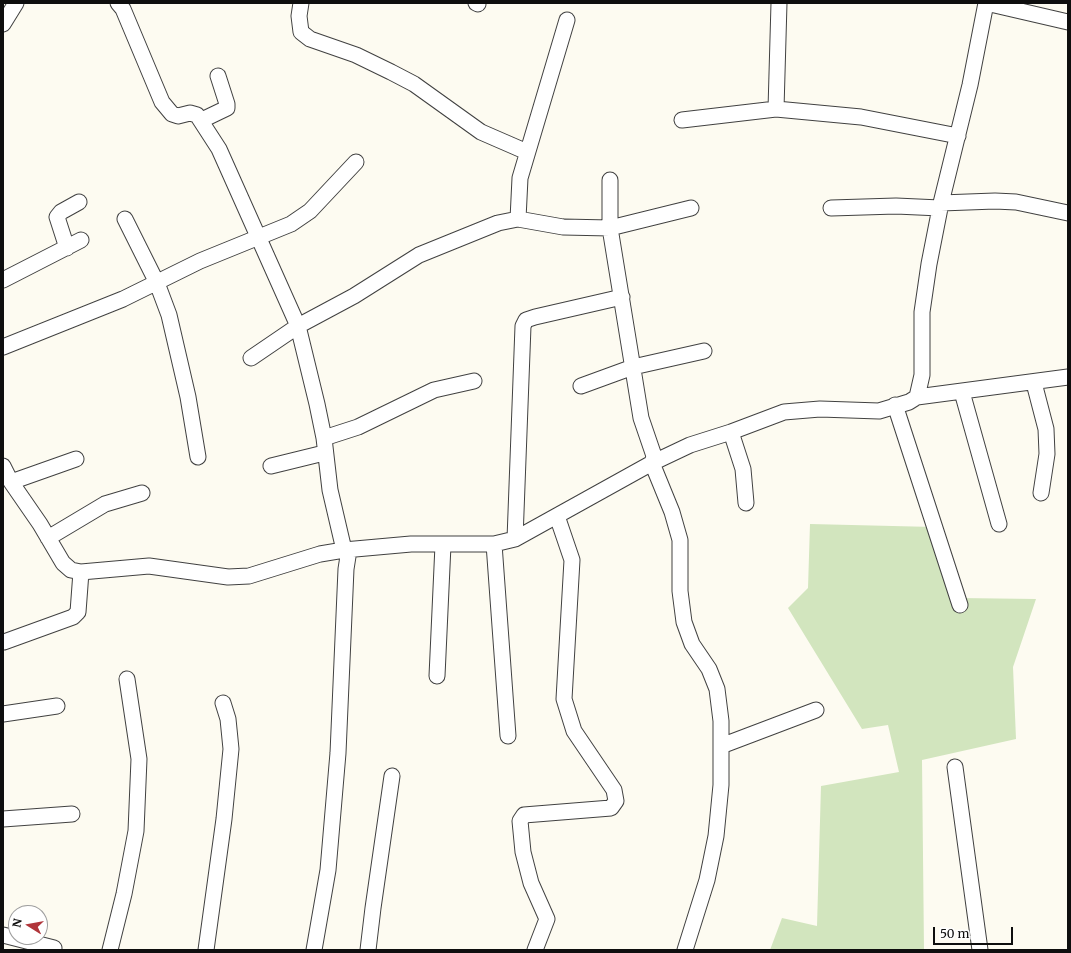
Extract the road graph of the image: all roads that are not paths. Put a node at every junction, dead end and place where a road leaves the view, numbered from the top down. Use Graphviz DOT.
graph roads {
  1 [pos="16,3"];
  2 [pos="118,3"];
  3 [pos="301,3"];
  4 [pos="779,3"];
  5 [pos="986,3"];
  6 [pos="567,20"];
  7 [pos="1068,22"];
  8 [pos="3,24"];
  9 [pos="218,76"];
  10 [pos="776,109"];
  11 [pos="202,120"];
  12 [pos="682,120"];
  13 [pos="958,136"];
  14 [pos="527,152"];
  15 [pos="356,162"];
  16 [pos="610,180"];
  17 [pos="79,202"];
  18 [pos="940,206"];
  19 [pos="691,208"];
  20 [pos="831,208"];
  21 [pos="1068,212"];
  22 [pos="125,219"];
  23 [pos="518,219"];
  24 [pos="610,228"];
  25 [pos="259,238"];
  26 [pos="81,240"];
  27 [pos="67,248"];
  28 [pos="3,280"];
  29 [pos="157,283"];
  30 [pos="622,297"];
  31 [pos="298,326"];
  32 [pos="3,347"];
  33 [pos="704,351"];
  34 [pos="251,358"];
  35 [pos="633,367"];
  36 [pos="1068,377"];
  37 [pos="474,381"];
  38 [pos="1034,383"];
  39 [pos="581,386"];
  40 [pos="962,392"];
  41 [pos="917,397"];
  42 [pos="895,405"];
  43 [pos="731,432"];
  44 [pos="324,445"];
  45 [pos="198,456"];
  46 [pos="76,459"];
  47 [pos="652,464"];
  48 [pos="3,466"];
  49 [pos="271,466"];
  50 [pos="11,482"];
  51 [pos="142,493"];
  52 [pos="1041,493"];
  53 [pos="746,503"];
  54 [pos="557,516"];
  55 [pos="999,524"];
  56 [pos="48,538"];
  57 [pos="515,539"];
  58 [pos="494,544"];
  59 [pos="442,545"];
  60 [pos="347,550"];
  61 [pos="81,572"];
  62 [pos="960,605"];
  63 [pos="4,642"];
  64 [pos="437,676"];
  65 [pos="127,679"];
  66 [pos="223,703"];
  67 [pos="57,706"];
  68 [pos="816,710"];
  69 [pos="3,714"];
  70 [pos="508,736"];
  71 [pos="721,746"];
  72 [pos="955,766"];
  73 [pos="392,776"];
  74 [pos="72,814"];
  75 [pos="3,819"];
  76 [pos="3,935"];
  77 [pos="54,948"];
  78 [pos="110,950"];
  79 [pos="206,950"];
  80 [pos="314,950"];
  81 [pos="368,950"];
  82 [pos="535,950"];
  83 [pos="685,950"];
  84 [pos="980,950"];
  1 -- 8 [label="street"];
  2 -- 11 [label="street"];
  3 -- 14 [label="street"];
  4 -- 10 [label="street"];
  5 -- 7 [label="street"];
  5 -- 13 [label="street"];
  6 -- 14 [label="street"];
  9 -- 11 [label="street"];
  10 -- 12 [label="street"];
  10 -- 13 [label="street"];
  11 -- 25 [label="street"];
  13 -- 18 [label="street"];
  14 -- 23 [label="street"];
  15 -- 25 [label="street"];
  16 -- 24 [label="street"];
  17 -- 27 [label="street"];
  18 -- 20 [label="street"];
  18 -- 21 [label="street"];
  18 -- 41 [label="street"];
  19 -- 24 [label="street"];
  22 -- 29 [label="street"];
  23 -- 24 [label="street"];
  23 -- 31 [label="street"];
  24 -- 30 [label="street"];
  25 -- 29 [label="street"];
  25 -- 31 [label="street"];
  26 -- 27 [label="street"];
  27 -- 28 [label="street"];
  29 -- 32 [label="street"];
  29 -- 45 [label="street"];
  30 -- 35 [label="street"];
  30 -- 57 [label="street"];
  31 -- 34 [label="street"];
  31 -- 44 [label="street"];
  33 -- 35 [label="street"];
  35 -- 39 [label="street"];
  35 -- 47 [label="street"];
  36 -- 38 [label="street"];
  37 -- 44 [label="street"];
  38 -- 40 [label="street"];
  38 -- 52 [label="street"];
  40 -- 41 [label="street"];
  40 -- 55 [label="street"];
  41 -- 42 [label="street"];
  42 -- 43 [label="street"];
  42 -- 62 [label="street"];
  43 -- 47 [label="street"];
  43 -- 53 [label="street"];
  44 -- 49 [label="street"];
  44 -- 60 [label="street"];
  46 -- 50 [label="street"];
  47 -- 54 [label="street"];
  47 -- 71 [label="street"];
  48 -- 50 [label="street"];
  50 -- 56 [label="street"];
  51 -- 56 [label="street"];
  54 -- 57 [label="street"];
  54 -- 82 [label="street"];
  56 -- 61 [label="street"];
  57 -- 58 [label="street"];
  58 -- 59 [label="street"];
  58 -- 70 [label="street"];
  59 -- 60 [label="street"];
  59 -- 64 [label="street"];
  60 -- 61 [label="street"];
  60 -- 80 [label="street"];
  61 -- 63 [label="street"];
  65 -- 78 [label="street"];
  66 -- 79 [label="street"];
  67 -- 69 [label="street"];
  68 -- 71 [label="street"];
  71 -- 83 [label="street"];
  72 -- 84 [label="street"];
  73 -- 81 [label="street"];
  74 -- 75 [label="street"];
  76 -- 77 [label="street"];
}
